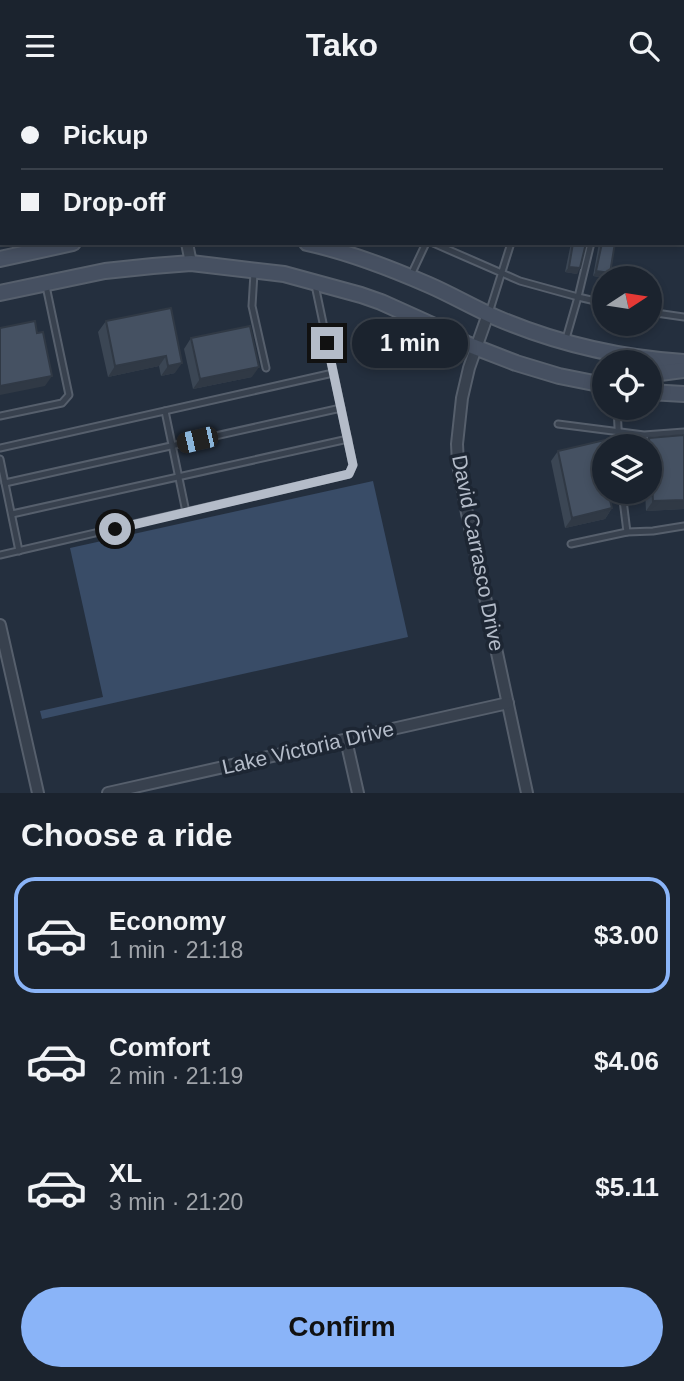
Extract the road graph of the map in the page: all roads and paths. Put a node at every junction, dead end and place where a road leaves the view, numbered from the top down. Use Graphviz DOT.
graph roads {
  1 [pos="64,245"];
  2 [pos="187,245"];
  3 [pos="317,245"];
  4 [pos="425,245"];
  5 [pos="437,245"];
  6 [pos="511,245"];
  7 [pos="591,245"];
  8 [pos="0,259"];
  9 [pos="191,263"];
  10 [pos="254,270"];
  11 [pos="502,274"];
  12 [pos="410,277"];
  13 [pos="314,282"];
  14 [pos="45,283"];
  15 [pos="0,293"];
  16 [pos="578,297"];
  17 [pos="592,300"];
  18 [pos="488,314"];
  19 [pos="662,314"];
  20 [pos="684,317"];
  21 [pos="565,342"];
  22 [pos="476,347"];
  23 [pos="684,362"];
  24 [pos="266,368"];
  25 [pos="684,370"];
  26 [pos="333,373"];
  27 [pos="662,373"];
  28 [pos="592,383"];
  29 [pos="662,393"];
  30 [pos="684,394"];
  31 [pos="341,408"];
  32 [pos="165,411"];
  33 [pos="0,416"];
  34 [pos="618,420"];
  35 [pos="558,424"];
  36 [pos="618,432"];
  37 [pos="684,432"];
  38 [pos="348,439"];
  39 [pos="172,446"];
  40 [pos="0,448"];
  41 [pos="0,459"];
  42 [pos="178,475"];
  43 [pos="5,483"];
  44 [pos="624,504"];
  45 [pos="186,512"];
  46 [pos="12,514"];
  47 [pos="684,526"];
  48 [pos="627,532"];
  49 [pos="571,544"];
  50 [pos="19,551"];
  51 [pos="0,555"];
  52 [pos="0,625"];
  53 [pos="2,647"];
  54 [pos="508,703"];
  55 [pos="346,740"];
  56 [pos="38,793"];
  57 [pos="108,793"];
  58 [pos="358,793"];
  59 [pos="527,793"];
  1 -- 8 [label="main road"];
  2 -- 9 [label="street"];
  3 -- 12 [label="main road"];
  4 -- 12 [label="lane"];
  5 -- 11 [label="lane"];
  6 -- 11 [label="lane"];
  7 -- 16 [label="lane"];
  9 -- 10 [label="main road"];
  9 -- 14 [label="main road"];
  10 -- 13 [label="main road"];
  10 -- 24 [label="lane"];
  11 -- 16 [label="lane"];
  11 -- 18 [label="lane"];
  12 -- 18 [label="main road"];
  13 -- 22 [label="main road"];
  13 -- 26 [label="lane"];
  14 -- 15 [label="main road"];
  14 -- 33 [label="lane"];
  16 -- 17 [label="lane"];
  16 -- 21 [label="lane"];
  18 -- 21 [label="main road"];
  18 -- 22 [label="street, David Carrasco Drive"];
  19 -- 20 [label="lane"];
  21 -- 23 [label="main road"];
  22 -- 28 [label="main road"];
  22 -- 54 [label="street, David Carrasco Drive"];
  25 -- 27 [label="main road"];
  26 -- 31 [label="lane"];
  26 -- 32 [label="lane"];
  29 -- 30 [label="main road"];
  31 -- 38 [label="lane"];
  31 -- 39 [label="lane"];
  32 -- 39 [label="lane"];
  32 -- 40 [label="lane"];
  34 -- 36 [label="lane"];
  35 -- 36 [label="lane"];
  36 -- 37 [label="lane"];
  38 -- 42 [label="lane"];
  38 -- 45 [label="lane"];
  39 -- 42 [label="lane"];
  39 -- 43 [label="lane"];
  41 -- 43 [label="lane"];
  42 -- 45 [label="lane"];
  42 -- 46 [label="lane"];
  43 -- 46 [label="lane"];
  44 -- 48 [label="lane"];
  45 -- 50 [label="lane"];
  46 -- 50 [label="lane"];
  47 -- 48 [label="lane"];
  48 -- 49 [label="lane"];
  50 -- 51 [label="lane"];
  52 -- 53 [label="street"];
  53 -- 56 [label="street"];
  54 -- 55 [label="street, Lake Victoria Drive"];
  54 -- 59 [label="street, David Carrasco Drive"];
  55 -- 57 [label="street, Lake Victoria Drive"];
  55 -- 58 [label="street"];
}
